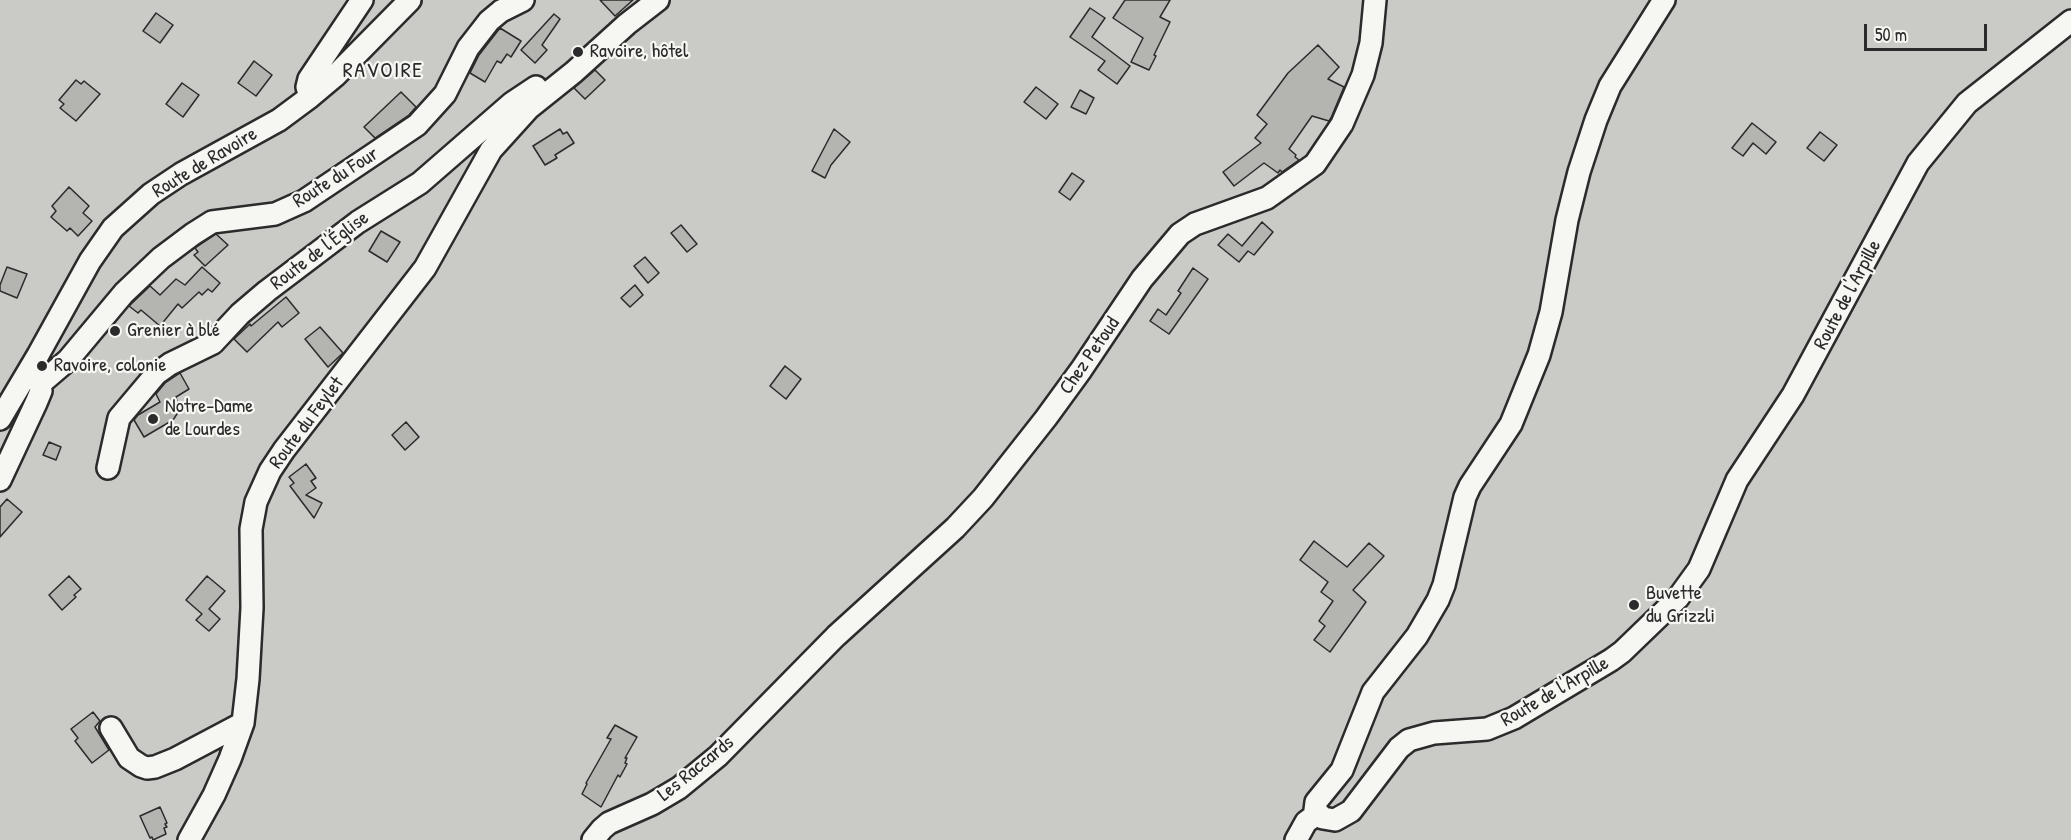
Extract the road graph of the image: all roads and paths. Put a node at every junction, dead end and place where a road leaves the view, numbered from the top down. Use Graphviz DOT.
graph roads {
  1 [pos="362,0"];
  2 [pos="410,0"];
  3 [pos="523,0"];
  4 [pos="658,0"];
  5 [pos="1375,0"];
  6 [pos="1664,0"];
  7 [pos="2071,21"];
  8 [pos="574,72"];
  9 [pos="310,97"];
  10 [pos="34,379"];
  11 [pos="0,419"];
  12 [pos="108,468"];
  13 [pos="0,480"];
  14 [pos="763,709"];
  15 [pos="243,723"];
  16 [pos="111,728"];
  17 [pos="1317,814"];
  18 [pos="189,840"];
  19 [pos="593,840"];
  20 [pos="1296,840"];
  1 -- 9 [label="street"];
  2 -- 9 [label="street, Route de Ravoire"];
  3 -- 10 [label="street, Route du Four"];
  4 -- 8 [label="street"];
  5 -- 14 [label="street, Chez Petoud"];
  6 -- 17 [label="street"];
  7 -- 17 [label="street, Route de l'Arpille"];
  8 -- 12 [label="street, Route de l'Église"];
  8 -- 15 [label="street, Route du Feylet"];
  9 -- 10 [label="street, Route de Ravoire"];
  10 -- 11 [label="street, Route de Ravoire"];
  10 -- 13 [label="street"];
  14 -- 19 [label="street, Les Raccards"];
  15 -- 16 [label="street"];
  15 -- 18 [label="street, Route du Feylet"];
  17 -- 20 [label="street"];
}
